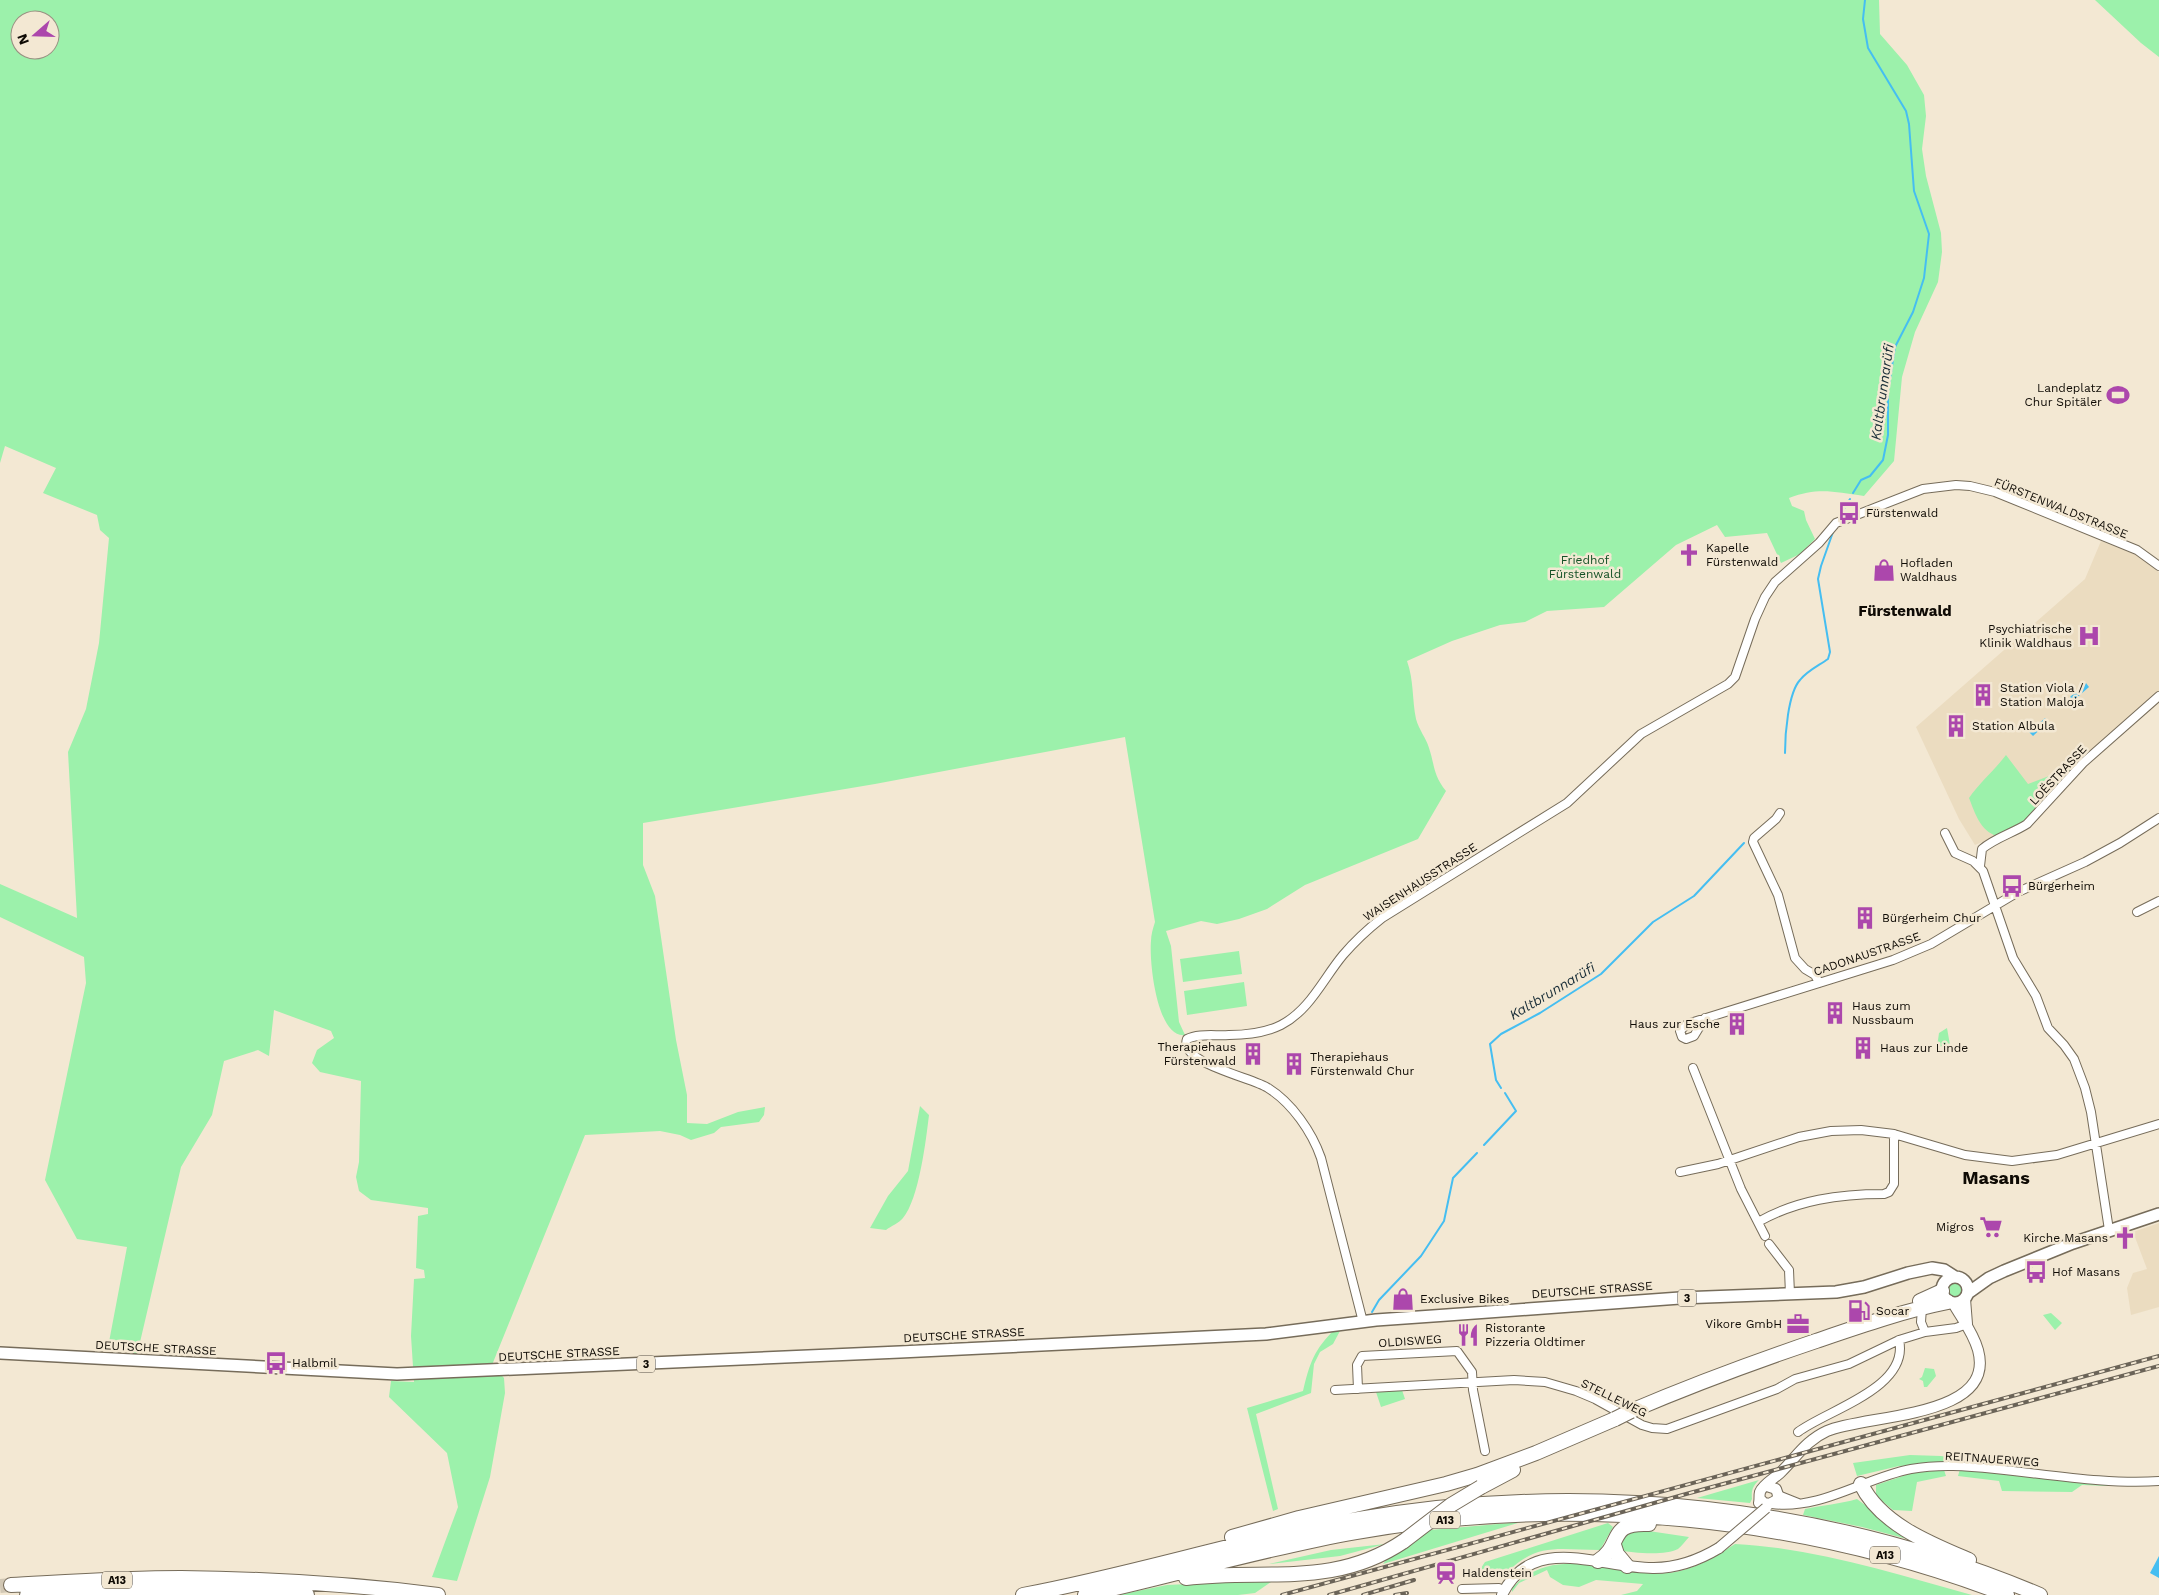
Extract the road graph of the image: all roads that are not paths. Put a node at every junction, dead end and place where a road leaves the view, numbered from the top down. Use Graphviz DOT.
graph roads {
  1 [pos="1836,523"];
  2 [pos="2159,566"];
  3 [pos="2159,696"];
  4 [pos="1780,813"];
  5 [pos="2159,818"];
  6 [pos="1945,834"];
  7 [pos="1980,866"];
  8 [pos="2159,901"];
  9 [pos="1994,905"];
  10 [pos="2137,912"];
  11 [pos="1819,982"];
  12 [pos="1705,1018"];
  13 [pos="1693,1068"];
  14 [pos="2159,1124"];
  15 [pos="1894,1134"];
  16 [pos="2096,1143"];
  17 [pos="1730,1160"];
  18 [pos="1680,1172"];
  19 [pos="2159,1214"];
  20 [pos="1758,1222"];
  21 [pos="2109,1230"];
  22 [pos="1765,1236"];
  23 [pos="1769,1244"];
  24 [pos="1925,1270"];
  25 [pos="1989,1278"];
  26 [pos="1960,1279"];
  27 [pos="1790,1294"];
  28 [pos="1946,1295"];
  29 [pos="1966,1296"];
  30 [pos="1922,1308"];
  31 [pos="1885,1317"];
  32 [pos="1363,1322"];
  33 [pos="1967,1324"];
  34 [pos="1925,1332"];
  35 [pos="1899,1340"];
  36 [pos="0,1352"];
  37 [pos="1472,1382"];
  38 [pos="1358,1389"];
  39 [pos="1335,1390"];
  40 [pos="1591,1430"];
  41 [pos="1798,1432"];
  42 [pos="1485,1451"];
  43 [pos="1782,1472"];
  44 [pos="2159,1481"];
  45 [pos="1861,1484"];
  46 [pos="1769,1501"];
  47 [pos="1794,1535"];
  48 [pos="1614,1545"];
  49 [pos="1598,1561"];
  50 [pos="1627,1566"];
  51 [pos="10,1585"];
  52 [pos="1082,1589"];
  53 [pos="1462,1589"];
  54 [pos="1102,1591"];
  55 [pos="1503,1593"];
  56 [pos="27,1595"];
  57 [pos="307,1595"];
  58 [pos="438,1595"];
  59 [pos="1023,1595"];
  60 [pos="2007,1595"];
  61 [pos="2040,1595"];
  62 [pos="2051,1595"];
  1 -- 2 [label="street, FÜRSTENWALDSTRASSE"];
  1 -- 32 [label="street, WAISENHAUSSTRASSE"];
  3 -- 7 [label="street, LOËSTRASSE"];
  4 -- 11 [label="street"];
  5 -- 9 [label="street, CADONAUSTRASSE"];
  6 -- 7 [label="street"];
  7 -- 9 [label="street"];
  8 -- 10 [label="street"];
  9 -- 11 [label="street, CADONAUSTRASSE"];
  9 -- 16 [label="street"];
  11 -- 12 [label="street, CADONAUSTRASSE"];
  13 -- 17 [label="street"];
  14 -- 16 [label="street"];
  15 -- 16 [label="street"];
  15 -- 17 [label="street"];
  15 -- 20 [label="street"];
  16 -- 21 [label="street"];
  17 -- 18 [label="street"];
  17 -- 20 [label="street"];
  19 -- 21 [label="main road, 3"];
  20 -- 22 [label="street"];
  21 -- 25 [label="main road, 3"];
  23 -- 27 [label="street"];
  24 -- 26 [label="main road, DEUTSCHE STRASSE / 3"];
  24 -- 27 [label="main road, DEUTSCHE STRASSE / 3"];
  24 -- 28 [label="main road"];
  25 -- 26 [label="main road, 3"];
  25 -- 29 [label="main road, 3"];
  26 -- 28 [label="main road"];
  26 -- 29 [label="main road"];
  27 -- 32 [label="main road, DEUTSCHE STRASSE / 3"];
  28 -- 29 [label="main road"];
  28 -- 30 [label="highway, A13"];
  28 -- 31 [label="highway, A13"];
  28 -- 33 [label="street"];
  29 -- 33 [label="street"];
  30 -- 31 [label="highway, A13"];
  30 -- 34 [label="street"];
  31 -- 40 [label="highway, A13, bridge"];
  32 -- 36 [label="main road, DEUTSCHE STRASSE / 3"];
  33 -- 34 [label="street, STELLEWEG"];
  33 -- 43 [label="street"];
  34 -- 35 [label="street, STELLEWEG"];
  35 -- 37 [label="street, STELLEWEG"];
  35 -- 41 [label="street"];
  37 -- 38 [label="street, STELLEWEG"];
  37 -- 38 [label="street, OLDISWEG"];
  37 -- 42 [label="street"];
  38 -- 39 [label="street, STELLEWEG"];
  40 -- 52 [label="highway, A13"];
  40 -- 54 [label="highway, A13, bridge"];
  43 -- 46 [label="street"];
  43 -- 46 [label="street"];
  44 -- 45 [label="street, REITNAUERWEG"];
  45 -- 46 [label="street, REITNAUERWEG"];
  45 -- 62 [label="highway, A13"];
  46 -- 50 [label="street, bridge"];
  47 -- 48 [label="highway, A13"];
  47 -- 54 [label="highway, A13"];
  47 -- 60 [label="highway, A13"];
  48 -- 49 [label="highway, A13"];
  48 -- 50 [label="highway"];
  49 -- 50 [label="street"];
  49 -- 55 [label="street"];
  51 -- 58 [label="highway, A13"];
  52 -- 54 [label="highway, A13"];
  52 -- 59 [label="highway, A13"];
  52 -- 61 [label="highway, A13"];
  53 -- 55 [label="street"];
  56 -- 57 [label="highway, A13"];
}
